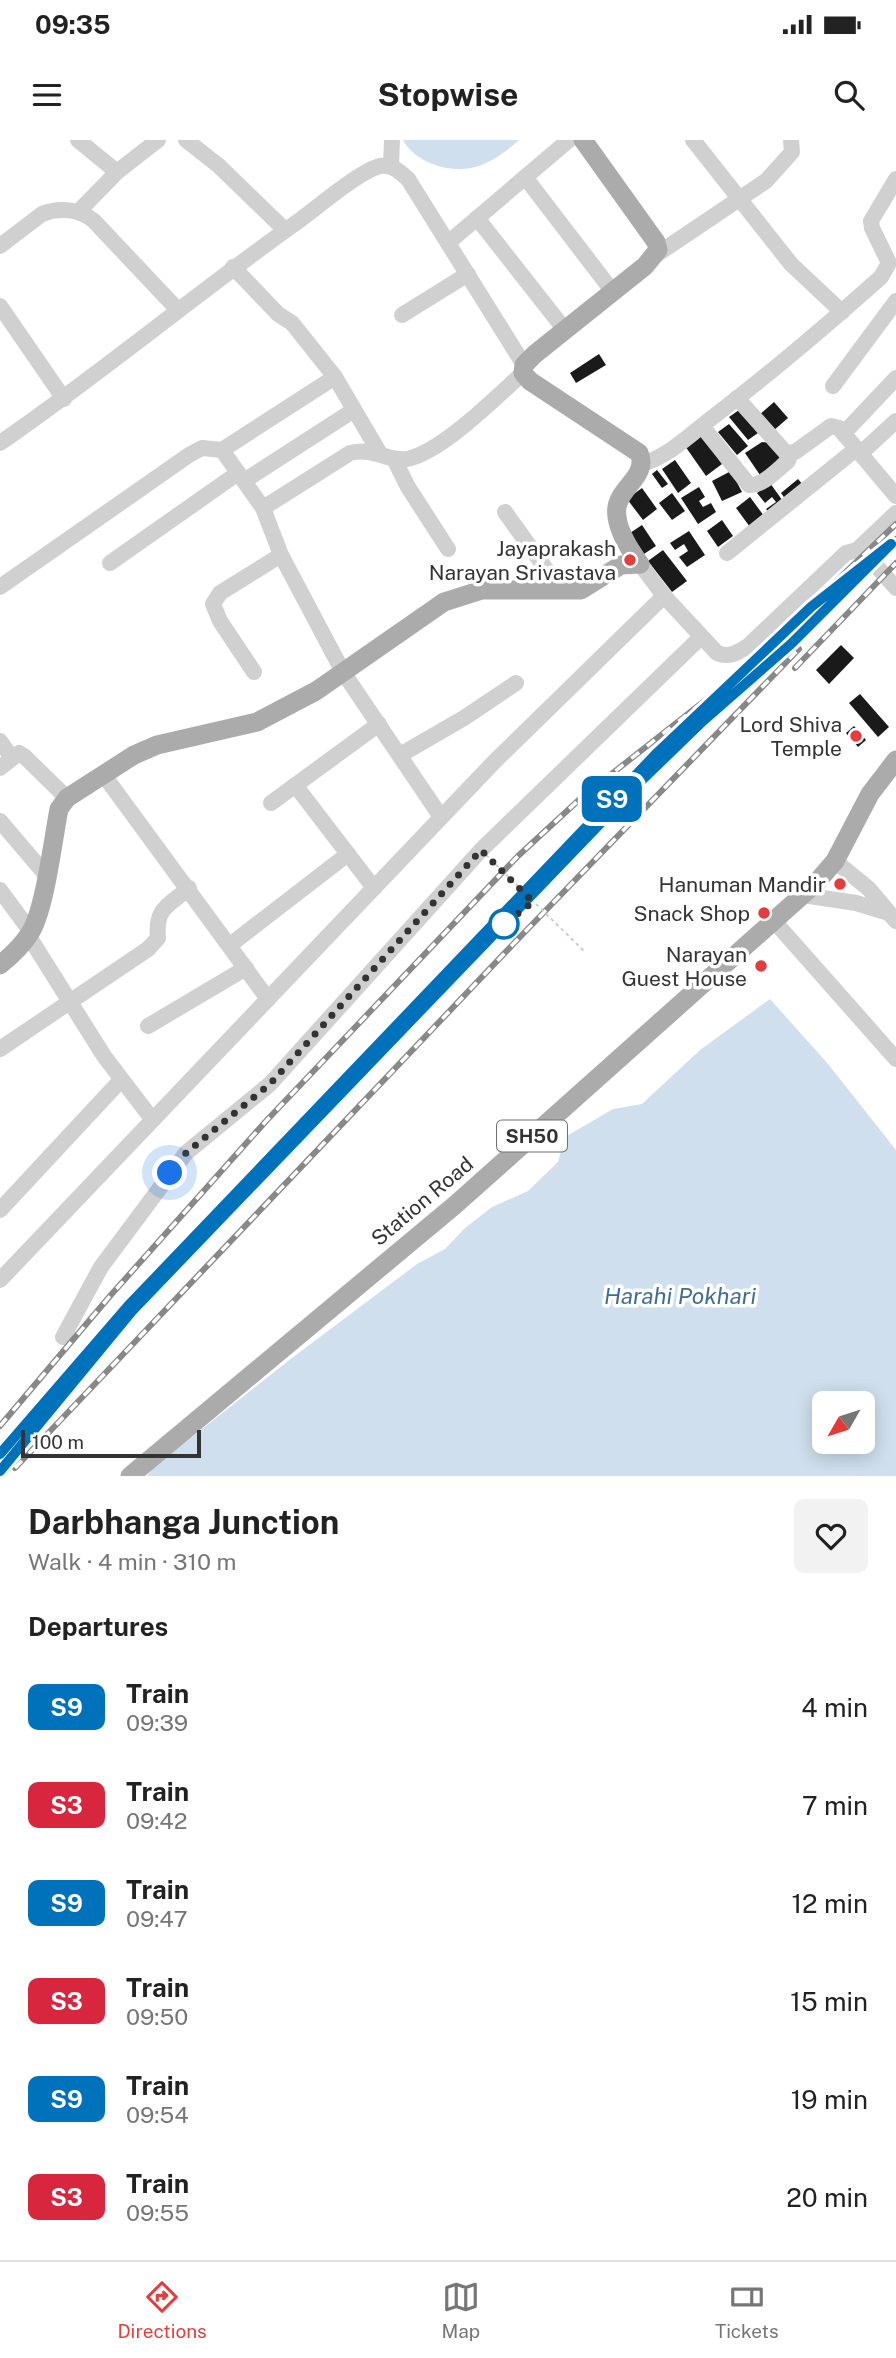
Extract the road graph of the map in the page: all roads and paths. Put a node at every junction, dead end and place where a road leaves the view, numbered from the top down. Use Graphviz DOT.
graph roads {
  1 [pos="78,140"];
  2 [pos="158,140"];
  3 [pos="186,140"];
  4 [pos="392,140"];
  5 [pos="569,140"];
  6 [pos="583,140"];
  7 [pos="693,140"];
  8 [pos="791,140"];
  9 [pos="391,166"];
  10 [pos="117,172"];
  11 [pos="525,177"];
  12 [pos="896,179"];
  13 [pos="738,199"];
  14 [pos="80,210"];
  15 [pos="477,218"];
  16 [pos="285,230"];
  17 [pos="449,242"];
  18 [pos="0,246"];
  19 [pos="656,255"];
  20 [pos="893,266"];
  21 [pos="233,267"];
  22 [pos="468,274"];
  23 [pos="613,292"];
  24 [pos="896,301"];
  25 [pos="0,306"];
  26 [pos="178,310"];
  27 [pos="842,312"];
  28 [pos="402,316"];
  29 [pos="565,330"];
  30 [pos="523,369"];
  31 [pos="335,377"];
  32 [pos="896,378"];
  33 [pos="833,386"];
  34 [pos="737,398"];
  35 [pos="64,399"];
  36 [pos="354,410"];
  37 [pos="896,421"];
  38 [pos="702,426"];
  39 [pos="844,433"];
  40 [pos="0,443"];
  41 [pos="222,450"];
  42 [pos="858,452"];
  43 [pos="790,454"];
  44 [pos="387,456"];
  45 [pos="642,464"];
  46 [pos="241,477"];
  47 [pos="896,496"];
  48 [pos="263,509"];
  49 [pos="505,512"];
  50 [pos="896,513"];
  51 [pos="448,549"];
  52 [pos="857,550"];
  53 [pos="727,553"];
  54 [pos="281,555"];
  55 [pos="630,559"];
  56 [pos="110,563"];
  57 [pos="0,587"];
  58 [pos="896,588"];
  59 [pos="561,590"];
  60 [pos="664,596"];
  61 [pos="701,637"];
  62 [pos="254,672"];
  63 [pos="343,672"];
  64 [pos="516,683"];
  65 [pos="379,724"];
  66 [pos="0,741"];
  67 [pos="400,755"];
  68 [pos="896,760"];
  69 [pos="6,763"];
  70 [pos="103,774"];
  71 [pos="295,785"];
  72 [pos="67,798"];
  73 [pos="271,803"];
  74 [pos="441,817"];
  75 [pos="0,821"];
  76 [pos="481,850"];
  77 [pos="348,854"];
  78 [pos="835,861"];
  79 [pos="46,875"];
  80 [pos="189,888"];
  81 [pos="374,888"];
  82 [pos="0,890"];
  83 [pos="803,895"];
  84 [pos="892,917"];
  85 [pos="774,921"];
  86 [pos="30,934"];
  87 [pos="230,945"];
  88 [pos="586,953"];
  89 [pos="0,965"];
  90 [pos="246,968"];
  91 [pos="268,999"];
  92 [pos="69,1000"];
  93 [pos="148,1026"];
  94 [pos="0,1049"];
  95 [pos="896,1059"];
  96 [pos="121,1080"];
  97 [pos="152,1119"];
  98 [pos="0,1210"];
  99 [pos="0,1280"];
  100 [pos="63,1337"];
  101 [pos="130,1476"];
  1 -- 10 [label="street"];
  2 -- 10 [label="street"];
  3 -- 16 [label="street"];
  4 -- 9 [label="street"];
  5 -- 11 [label="street"];
  6 -- 19 [label="main road"];
  7 -- 13 [label="street"];
  8 -- 13 [label="street"];
  9 -- 16 [label="street"];
  9 -- 17 [label="street"];
  10 -- 14 [label="street"];
  11 -- 15 [label="street"];
  11 -- 23 [label="street"];
  12 -- 20 [label="street"];
  13 -- 19 [label="street"];
  13 -- 27 [label="street"];
  14 -- 18 [label="street"];
  14 -- 26 [label="street"];
  15 -- 17 [label="street"];
  15 -- 29 [label="street"];
  16 -- 21 [label="street"];
  17 -- 22 [label="street"];
  19 -- 23 [label="main road"];
  20 -- 27 [label="street"];
  21 -- 26 [label="street"];
  21 -- 31 [label="street"];
  22 -- 28 [label="street"];
  22 -- 30 [label="street"];
  23 -- 29 [label="main road"];
  24 -- 33 [label="street"];
  25 -- 35 [label="street"];
  26 -- 35 [label="street"];
  27 -- 34 [label="street"];
  29 -- 30 [label="main road"];
  30 -- 44 [label="street"];
  30 -- 45 [label="main road"];
  31 -- 36 [label="street"];
  31 -- 41 [label="street"];
  32 -- 39 [label="street"];
  34 -- 38 [label="street"];
  34 -- 43 [label="street"];
  35 -- 40 [label="street"];
  36 -- 44 [label="street"];
  36 -- 46 [label="street"];
  37 -- 42 [label="street"];
  38 -- 43 [label="street"];
  38 -- 45 [label="street"];
  39 -- 42 [label="street"];
  39 -- 43 [label="street"];
  41 -- 46 [label="street"];
  41 -- 57 [label="street"];
  42 -- 47 [label="street"];
  42 -- 53 [label="street"];
  44 -- 48 [label="street"];
  44 -- 51 [label="street"];
  45 -- 55 [label="main road"];
  46 -- 48 [label="street"];
  46 -- 56 [label="street"];
  48 -- 54 [label="street"];
  49 -- 59 [label="street"];
  50 -- 52 [label="street"];
  52 -- 58 [label="street"];
  52 -- 61 [label="street"];
  54 -- 62 [label="street"];
  54 -- 63 [label="street"];
  55 -- 59 [label="main road"];
  55 -- 60 [label="street"];
  59 -- 63 [label="main road"];
  60 -- 61 [label="street"];
  60 -- 74 [label="street"];
  61 -- 76 [label="street"];
  63 -- 65 [label="street"];
  63 -- 70 [label="main road"];
  64 -- 67 [label="street"];
  65 -- 67 [label="street"];
  65 -- 71 [label="street"];
  66 -- 69 [label="street"];
  67 -- 74 [label="street"];
  68 -- 78 [label="main road, Station Road / SH50"];
  69 -- 72 [label="street"];
  70 -- 72 [label="main road"];
  70 -- 80 [label="street"];
  71 -- 73 [label="street"];
  71 -- 77 [label="street"];
  72 -- 79 [label="main road"];
  74 -- 81 [label="street"];
  75 -- 79 [label="street"];
  76 -- 88 [label="path, bridge"];
  76 -- 100 [label="street"];
  77 -- 81 [label="street"];
  77 -- 87 [label="street"];
  78 -- 83 [label="main road, Station Road / SH50"];
  78 -- 84 [label="street"];
  79 -- 86 [label="main road"];
  80 -- 87 [label="street"];
  80 -- 92 [label="street"];
  81 -- 91 [label="street"];
  82 -- 86 [label="street"];
  83 -- 84 [label="street"];
  83 -- 85 [label="main road, Station Road / SH50"];
  85 -- 95 [label="street"];
  85 -- 101 [label="main road, Station Road / SH50"];
  86 -- 89 [label="main road"];
  86 -- 92 [label="street"];
  87 -- 90 [label="street"];
  90 -- 91 [label="street"];
  90 -- 93 [label="street"];
  91 -- 97 [label="street"];
  92 -- 94 [label="street"];
  92 -- 96 [label="street"];
  96 -- 97 [label="street"];
  96 -- 98 [label="street"];
  97 -- 99 [label="street"];
}
